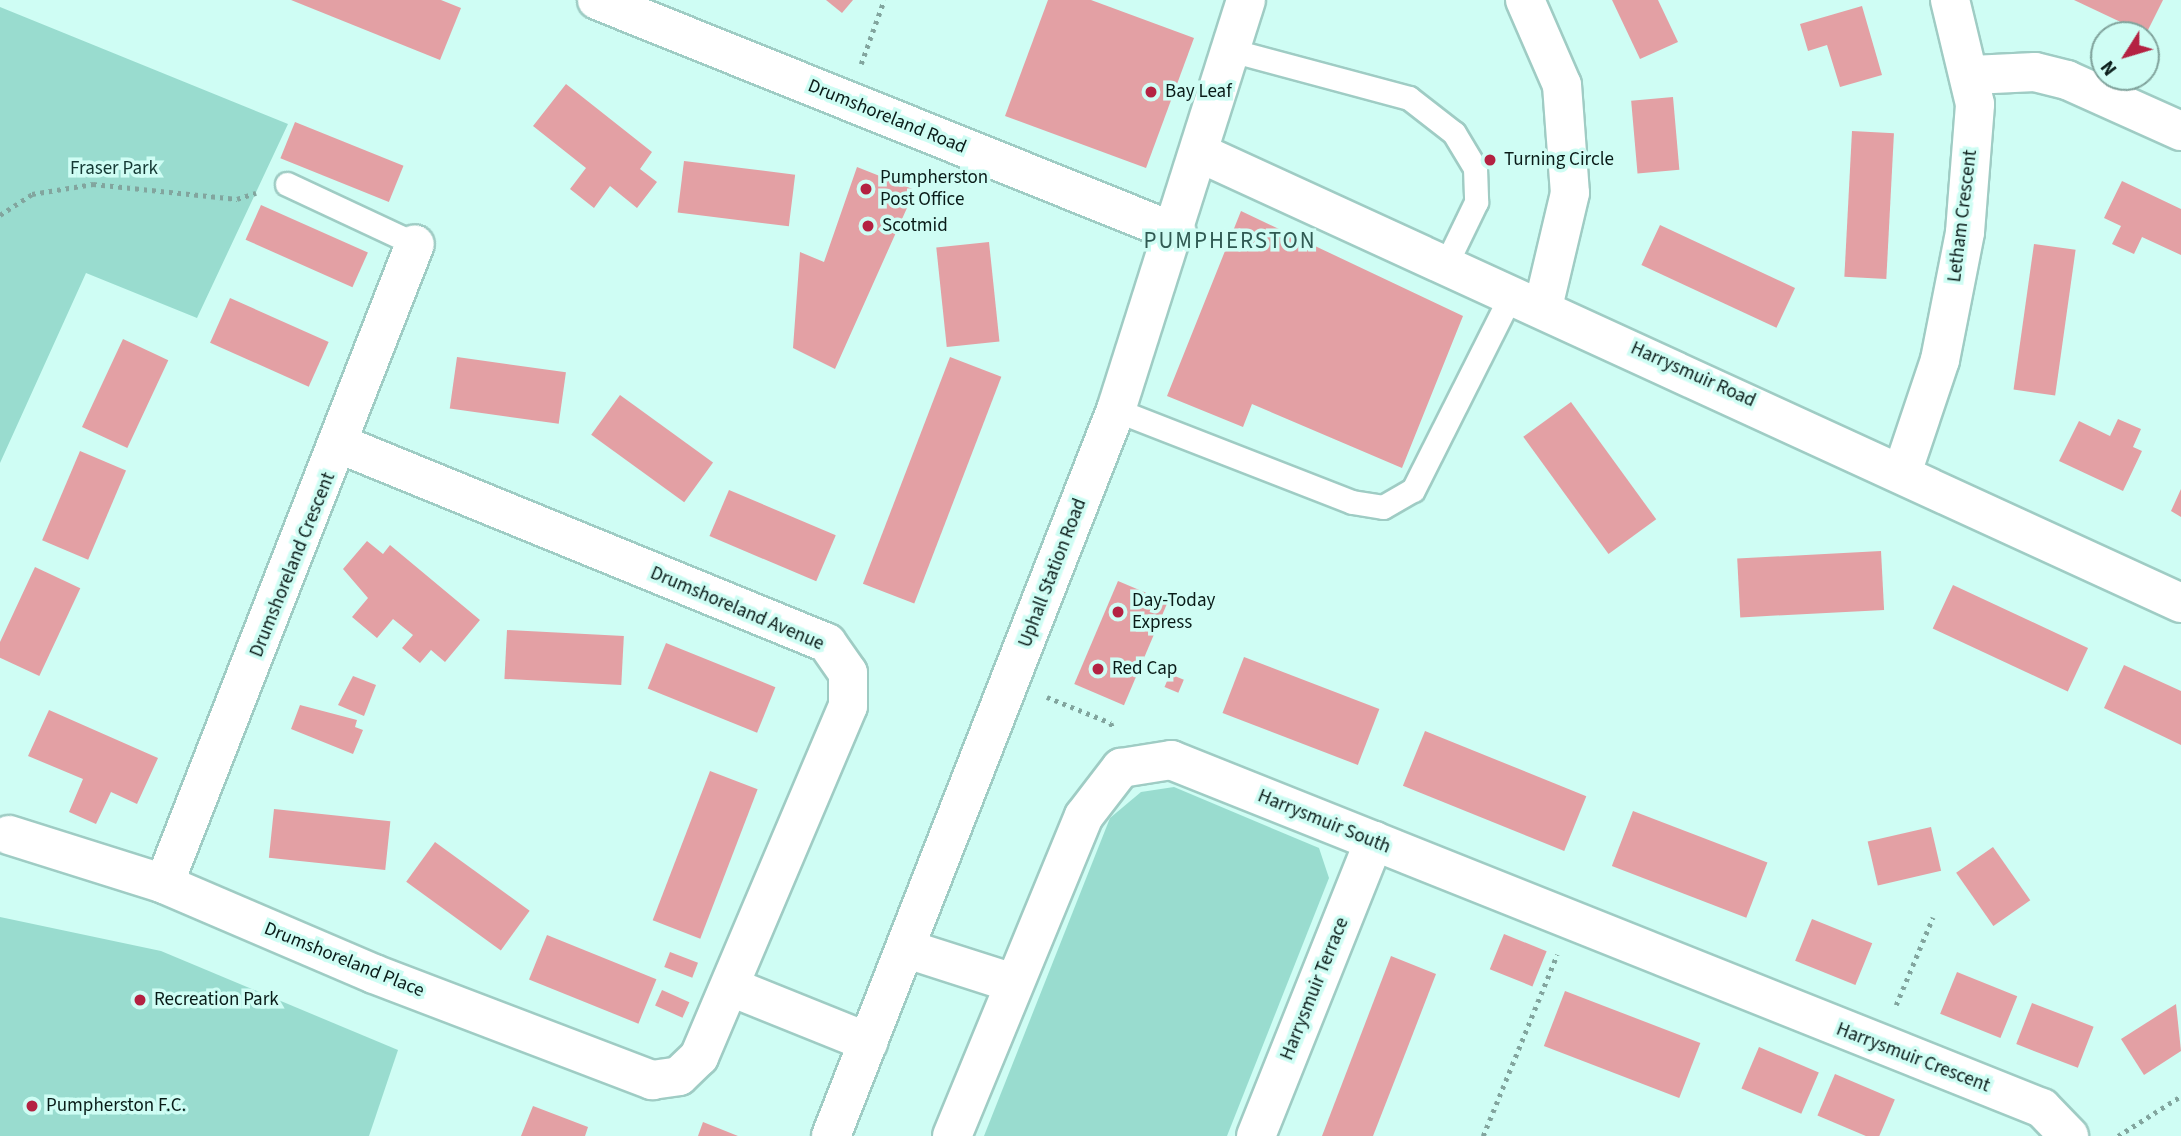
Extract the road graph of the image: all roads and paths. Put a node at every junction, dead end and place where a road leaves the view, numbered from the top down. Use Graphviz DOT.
graph roads {
  1 [pos="597,0"];
  2 [pos="884,0"];
  3 [pos="1247,0"];
  4 [pos="1525,0"];
  5 [pos="1950,0"];
  6 [pos="1230,50"];
  7 [pos="1972,75"];
  8 [pos="847,101"];
  9 [pos="2181,131"];
  10 [pos="1202,154"];
  11 [pos="287,184"];
  12 [pos="0,215"];
  13 [pos="1177,233"];
  14 [pos="415,244"];
  15 [pos="1446,264"];
  16 [pos="1527,300"];
  17 [pos="1116,410"];
  18 [pos="342,445"];
  19 [pos="1903,470"];
  20 [pos="2181,603"];
  21 [pos="1011,682"];
  22 [pos="1121,768"];
  23 [pos="4,836"];
  24 [pos="1374,841"];
  25 [pos="164,884"];
  26 [pos="1933,917"];
  27 [pos="1570,921"];
  28 [pos="907,949"];
  29 [pos="1013,983"];
  30 [pos="731,987"];
  31 [pos="1748,993"];
  32 [pos="868,1042"];
  33 [pos="1880,1045"];
  34 [pos="679,1076"];
  35 [pos="2181,1096"];
  36 [pos="831,1136"];
  37 [pos="952,1136"];
  38 [pos="1255,1136"];
  39 [pos="1483,1136"];
  40 [pos="2069,1136"];
  41 [pos="2118,1136"];
  1 -- 8 [label="street, Drumshoreland Road"];
  2 -- 8 [label="path"];
  3 -- 6 [label="street, Uphall Station Road"];
  4 -- 16 [label="street"];
  5 -- 7 [label="street, Letham Crescent"];
  6 -- 10 [label="street, Uphall Station Road"];
  6 -- 15 [label="lane"];
  7 -- 9 [label="street"];
  7 -- 19 [label="street, Letham Crescent"];
  8 -- 13 [label="street, Drumshoreland Road"];
  10 -- 13 [label="street, Uphall Station Road"];
  10 -- 15 [label="street, Harrysmuir Road"];
  11 -- 12 [label="path"];
  11 -- 14 [label="lane"];
  13 -- 17 [label="street, Uphall Station Road"];
  14 -- 18 [label="street, Drumshoreland Crescent"];
  15 -- 16 [label="street, Harrysmuir Road"];
  16 -- 17 [label="lane"];
  16 -- 19 [label="street, Harrysmuir Road"];
  17 -- 21 [label="street, Uphall Station Road"];
  18 -- 25 [label="street, Drumshoreland Crescent"];
  18 -- 30 [label="street, Drumshoreland Avenue"];
  19 -- 20 [label="street, Harrysmuir Road"];
  21 -- 22 [label="path"];
  21 -- 28 [label="street, Uphall Station Road"];
  22 -- 24 [label="street, Harrysmuir South"];
  22 -- 29 [label="street"];
  23 -- 25 [label="street, Drumshoreland Place"];
  24 -- 27 [label="street, Harrysmuir South"];
  24 -- 38 [label="street, Harrysmuir Terrace"];
  25 -- 34 [label="street, Drumshoreland Place"];
  26 -- 33 [label="path"];
  27 -- 31 [label="street, Harrysmuir South"];
  27 -- 39 [label="path"];
  28 -- 29 [label="street"];
  28 -- 32 [label="street, Uphall Station Road"];
  29 -- 37 [label="street"];
  30 -- 32 [label="street"];
  30 -- 34 [label="street, Drumshoreland Avenue"];
  31 -- 33 [label="street, Harrysmuir Crescent"];
  32 -- 36 [label="street, Uphall Station Road"];
  33 -- 40 [label="street, Harrysmuir Crescent"];
  35 -- 41 [label="path"];
}
